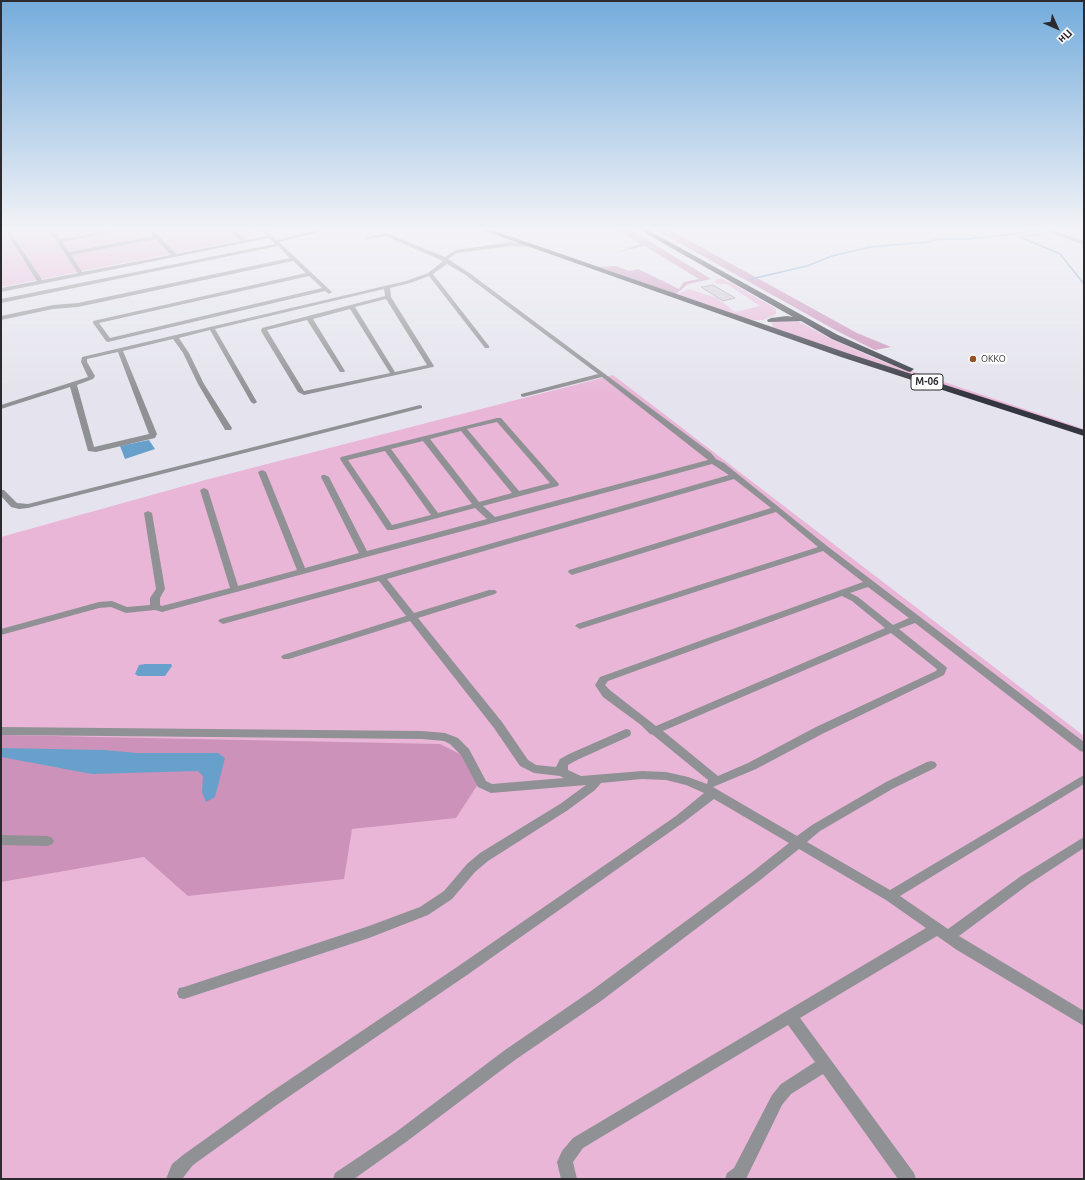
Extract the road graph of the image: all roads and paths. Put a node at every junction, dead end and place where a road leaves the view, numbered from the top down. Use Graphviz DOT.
graph roads {
  1 [pos="25,285"];
  2 [pos="80,285"];
  3 [pos="172,285"];
  4 [pos="262,285"];
  5 [pos="322,285"];
  6 [pos="395,285"];
  7 [pos="439,285"];
  8 [pos="483,285"];
  9 [pos="642,285"];
  10 [pos="742,285"];
  11 [pos="387,287"];
  12 [pos="326,289"];
  13 [pos="1,290"];
  14 [pos="388,297"];
  15 [pos="336,298"];
  16 [pos="1,302"];
  17 [pos="774,303"];
  18 [pos="351,306"];
  19 [pos="311,317"];
  20 [pos="1,318"];
  21 [pos="771,320"];
  22 [pos="816,327"];
  23 [pos="212,329"];
  24 [pos="770,330"];
  25 [pos="176,338"];
  26 [pos="487,346"];
  27 [pos="120,350"];
  28 [pos="342,371"];
  29 [pos="393,373"];
  30 [pos="603,375"];
  31 [pos="73,384"];
  32 [pos="523,396"];
  33 [pos="254,402"];
  34 [pos="1,407"];
  35 [pos="420,407"];
  36 [pos="1084,426"];
  37 [pos="228,428"];
  38 [pos="463,429"];
  39 [pos="1084,433"];
  40 [pos="425,438"];
  41 [pos="387,448"];
  42 [pos="713,461"];
  43 [pos="262,472"];
  44 [pos="735,476"];
  45 [pos="325,477"];
  46 [pos="204,490"];
  47 [pos="1,492"];
  48 [pos="517,494"];
  49 [pos="477,505"];
  50 [pos="777,508"];
  51 [pos="148,512"];
  52 [pos="436,516"];
  53 [pos="492,519"];
  54 [pos="824,548"];
  55 [pos="364,554"];
  56 [pos="302,571"];
  57 [pos="572,572"];
  58 [pos="381,578"];
  59 [pos="870,583"];
  60 [pos="235,589"];
  61 [pos="492,592"];
  62 [pos="842,593"];
  63 [pos="155,607"];
  64 [pos="412,617"];
  65 [pos="915,619"];
  66 [pos="223,621"];
  67 [pos="580,626"];
  68 [pos="892,629"];
  69 [pos="1,632"];
  70 [pos="286,657"];
  71 [pos="1,731"];
  72 [pos="654,731"];
  73 [pos="626,732"];
  74 [pos="1084,748"];
  75 [pos="931,765"];
  76 [pos="562,772"];
  77 [pos="598,779"];
  78 [pos="578,780"];
  79 [pos="1083,781"];
  80 [pos="711,787"];
  81 [pos="1,840"];
  82 [pos="48,841"];
  83 [pos="797,842"];
  84 [pos="1084,842"];
  85 [pos="890,896"];
  86 [pos="943,932"];
  87 [pos="184,993"];
  88 [pos="790,1016"];
  89 [pos="1084,1020"];
  90 [pos="825,1064"];
  91 [pos="174,1179"];
  92 [pos="341,1179"];
  93 [pos="569,1179"];
  94 [pos="733,1179"];
  95 [pos="908,1179"];
  1 -- 13 [label="street"];
  2 -- 16 [label="street"];
  3 -- 20 [label="street"];
  4 -- 12 [label="street"];
  5 -- 12 [label="street"];
  6 -- 11 [label="street"];
  7 -- 26 [label="street"];
  8 -- 30 [label="street"];
  9 -- 24 [label="highway, М-06"];
  10 -- 17 [label="highway, М-06"];
  11 -- 14 [label="street"];
  11 -- 15 [label="street"];
  12 -- 15 [label="street"];
  14 -- 18 [label="street"];
  14 -- 29 [label="street"];
  15 -- 23 [label="street"];
  17 -- 21 [label="highway"];
  17 -- 22 [label="highway, М-06"];
  18 -- 19 [label="street"];
  18 -- 29 [label="street"];
  19 -- 28 [label="street"];
  19 -- 29 [label="street"];
  21 -- 22 [label="highway"];
  21 -- 24 [label="highway"];
  22 -- 36 [label="highway, М-06"];
  23 -- 25 [label="street"];
  23 -- 33 [label="street"];
  24 -- 39 [label="highway, М-06"];
  25 -- 27 [label="street"];
  25 -- 37 [label="street"];
  27 -- 31 [label="street"];
  27 -- 31 [label="street"];
  30 -- 32 [label="street"];
  30 -- 42 [label="street"];
  31 -- 34 [label="street"];
  35 -- 47 [label="street"];
  38 -- 40 [label="street"];
  38 -- 48 [label="street"];
  38 -- 48 [label="street"];
  40 -- 41 [label="street"];
  40 -- 49 [label="street"];
  41 -- 52 [label="street"];
  41 -- 52 [label="street"];
  42 -- 44 [label="street"];
  42 -- 53 [label="street"];
  43 -- 56 [label="street"];
  44 -- 50 [label="street"];
  44 -- 58 [label="street"];
  45 -- 55 [label="street"];
  46 -- 60 [label="street"];
  48 -- 49 [label="street"];
  49 -- 52 [label="street"];
  49 -- 53 [label="street"];
  50 -- 54 [label="street"];
  50 -- 57 [label="street"];
  51 -- 63 [label="street"];
  53 -- 55 [label="street"];
  54 -- 59 [label="street"];
  54 -- 67 [label="street"];
  55 -- 56 [label="street"];
  56 -- 60 [label="street"];
  58 -- 64 [label="street"];
  58 -- 66 [label="street"];
  59 -- 62 [label="street"];
  59 -- 65 [label="street"];
  60 -- 63 [label="street"];
  61 -- 64 [label="street"];
  62 -- 68 [label="street"];
  62 -- 72 [label="street"];
  63 -- 69 [label="street"];
  64 -- 70 [label="street"];
  64 -- 76 [label="street"];
  65 -- 68 [label="street"];
  65 -- 74 [label="street"];
  68 -- 72 [label="street"];
  68 -- 80 [label="street"];
  71 -- 78 [label="street"];
  72 -- 80 [label="street"];
  73 -- 76 [label="street"];
  75 -- 83 [label="street"];
  76 -- 78 [label="street"];
  77 -- 78 [label="street"];
  77 -- 80 [label="street"];
  77 -- 87 [label="street"];
  79 -- 85 [label="street"];
  80 -- 83 [label="street"];
  80 -- 91 [label="street"];
  81 -- 82 [label="street"];
  83 -- 85 [label="street"];
  83 -- 92 [label="street"];
  84 -- 86 [label="street"];
  85 -- 86 [label="street"];
  86 -- 88 [label="street"];
  86 -- 89 [label="street"];
  88 -- 90 [label="street"];
  88 -- 93 [label="street"];
  90 -- 94 [label="street"];
  90 -- 95 [label="street"];
}
